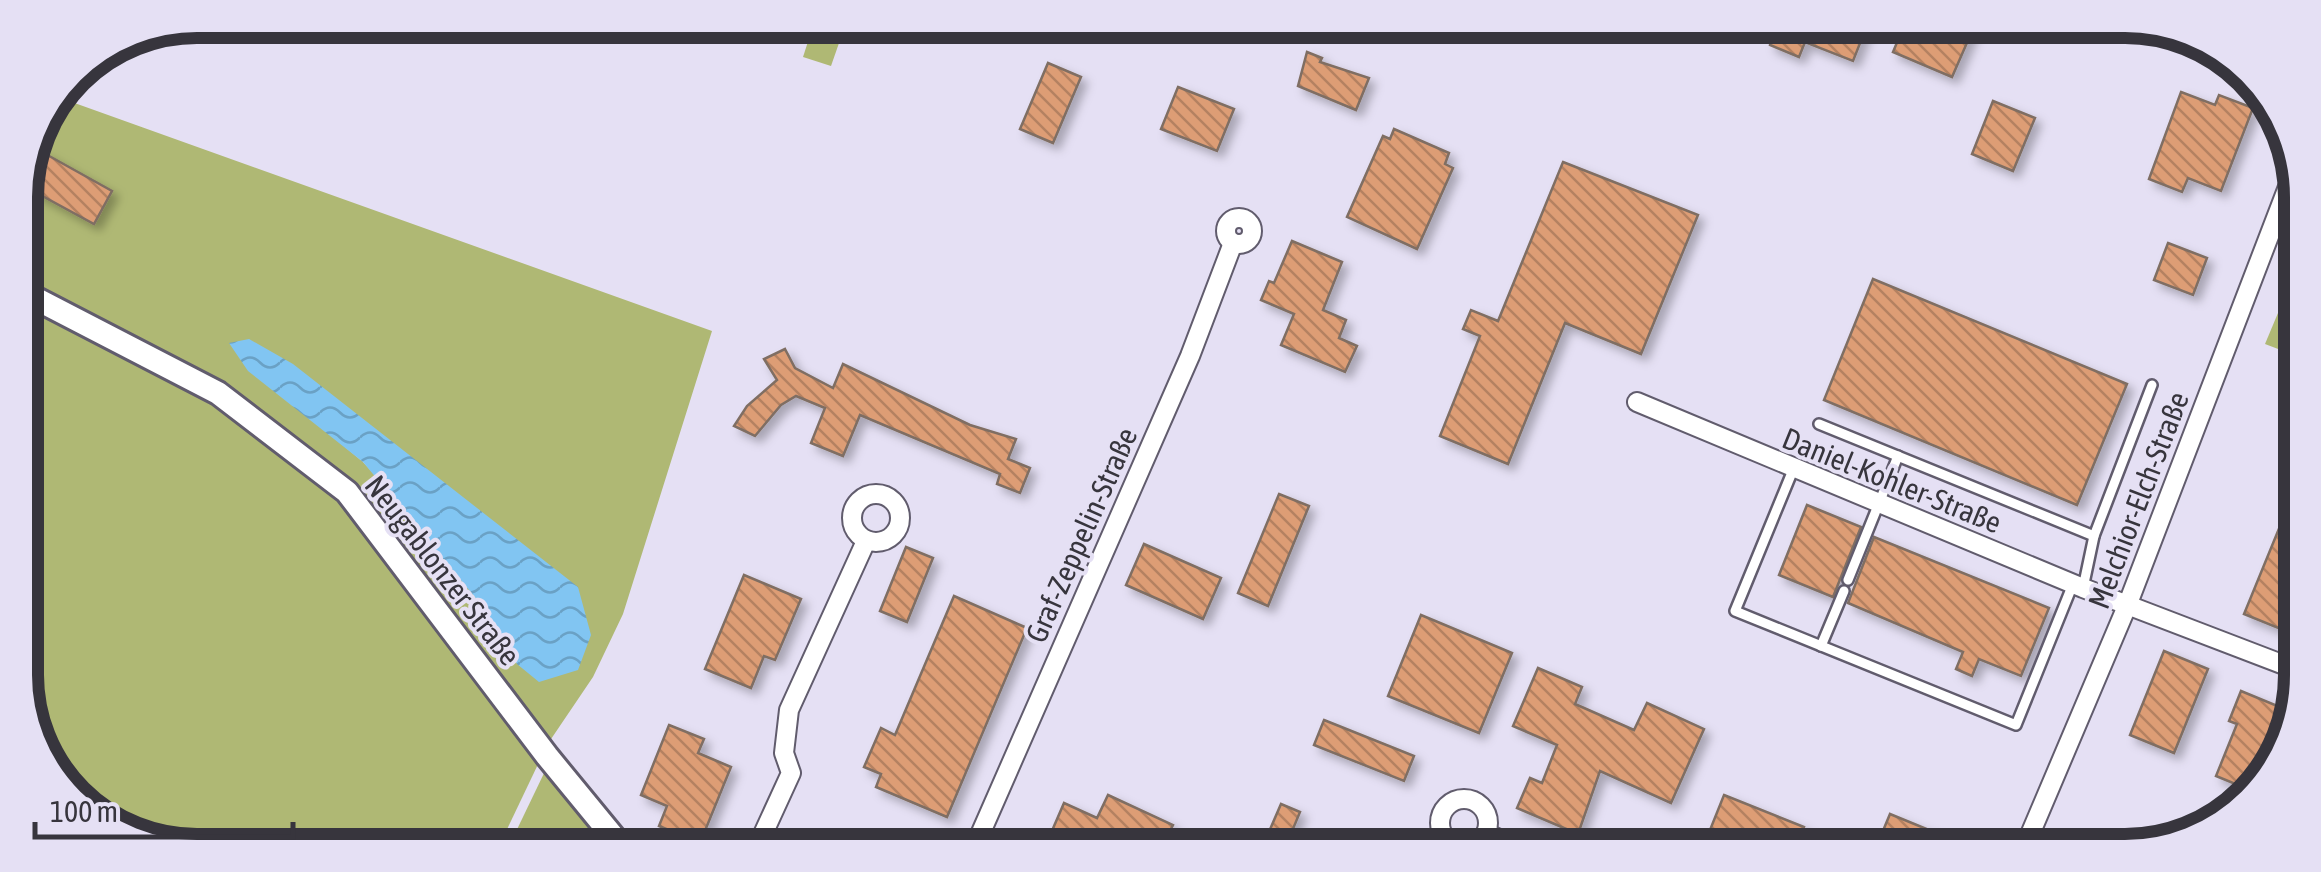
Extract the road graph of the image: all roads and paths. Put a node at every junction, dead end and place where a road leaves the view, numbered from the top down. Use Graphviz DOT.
graph roads {
  1 [pos="2284,197"];
  2 [pos="1233,243"];
  3 [pos="38,300"];
  4 [pos="2152,386"];
  5 [pos="1637,402"];
  6 [pos="1819,424"];
  7 [pos="1898,456"];
  8 [pos="1793,470"];
  9 [pos="1878,505"];
  10 [pos="2094,536"];
  11 [pos="866,541"];
  12 [pos="1848,580"];
  13 [pos="2078,586"];
  14 [pos="1844,591"];
  15 [pos="2128,606"];
  16 [pos="1821,646"];
  17 [pos="2284,665"];
  18 [pos="611,834"];
  19 [pos="763,834"];
  20 [pos="980,834"];
  21 [pos="2030,834"];
  1 -- 15 [label="street, Melchior-Elch-Straße"];
  2 -- 20 [label="street, Graf-Zeppelin-Straße"];
  3 -- 18 [label="street, Neugablonzer Straße"];
  4 -- 10 [label="lane"];
  5 -- 8 [label="street, Daniel-Kohler-Straße"];
  6 -- 7 [label="lane"];
  7 -- 9 [label="lane"];
  7 -- 10 [label="lane"];
  8 -- 9 [label="street, Daniel-Kohler-Straße"];
  8 -- 16 [label="lane"];
  9 -- 12 [label="lane"];
  9 -- 13 [label="street, Daniel-Kohler-Straße"];
  10 -- 13 [label="lane"];
  11 -- 19 [label="street"];
  13 -- 15 [label="street, Daniel-Kohler-Straße"];
  13 -- 16 [label="lane"];
  14 -- 16 [label="lane"];
  15 -- 17 [label="street, Daniel-Kohler-Straße"];
  15 -- 21 [label="street, Melchior-Elch-Straße"];
}
